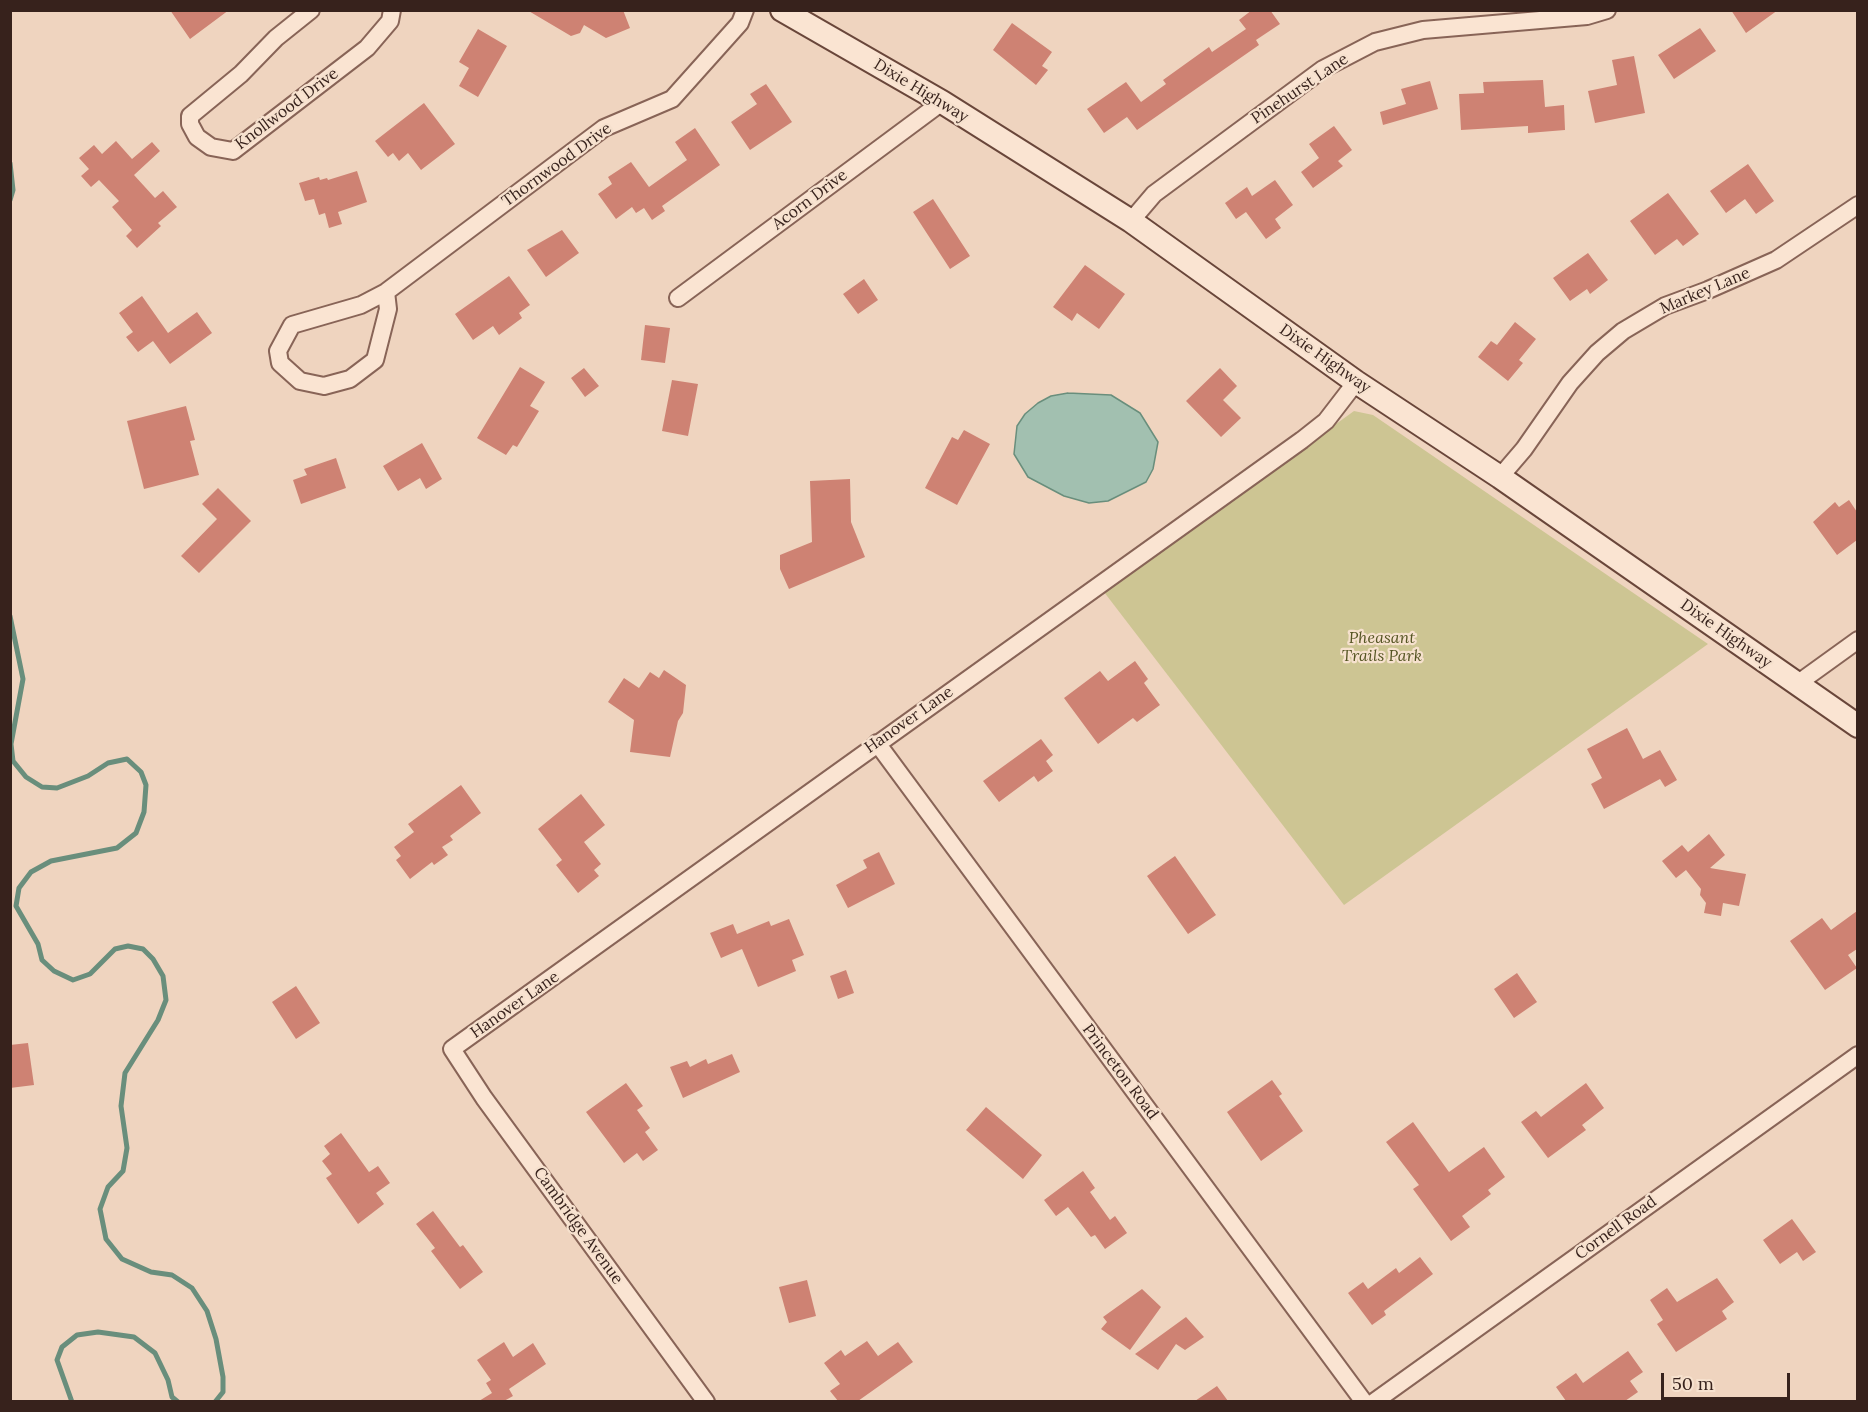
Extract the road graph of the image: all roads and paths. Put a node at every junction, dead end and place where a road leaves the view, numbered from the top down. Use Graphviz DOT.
graph roads {
  1 [pos="311,10"];
  2 [pos="392,10"];
  3 [pos="745,10"];
  4 [pos="1607,10"];
  5 [pos="792,13"];
  6 [pos="942,102"];
  7 [pos="1857,205"];
  8 [pos="1131,221"];
  9 [pos="386,292"];
  10 [pos="678,298"];
  11 [pos="1356,382"];
  12 [pos="1500,477"];
  13 [pos="1857,640"];
  14 [pos="1797,684"];
  15 [pos="1857,726"];
  16 [pos="876,743"];
  17 [pos="452,1049"];
  18 [pos="1857,1055"];
  19 [pos="706,1401"];
  20 [pos="1364,1401"];
  21 [pos="1374,1401"];
  1 -- 2 [label="street, Knollwood Drive"];
  3 -- 9 [label="street, Thornwood Drive"];
  4 -- 8 [label="street, Pinehurst Lane"];
  5 -- 6 [label="main road, Dixie Highway"];
  6 -- 8 [label="main road, Dixie Highway"];
  6 -- 10 [label="street, Acorn Drive"];
  7 -- 12 [label="street, Markey Lane"];
  8 -- 11 [label="main road, Dixie Highway"];
  9 -- 9 [label="street, Thornwood Drive"];
  11 -- 12 [label="main road, Dixie Highway"];
  11 -- 16 [label="street, Hanover Lane"];
  12 -- 14 [label="main road, Dixie Highway"];
  13 -- 14 [label="street"];
  14 -- 15 [label="main road, Dixie Highway"];
  16 -- 17 [label="street, Hanover Lane"];
  16 -- 20 [label="street, Princeton Road"];
  17 -- 19 [label="street, Cambridge Avenue"];
  18 -- 21 [label="street, Cornell Road"];
}
